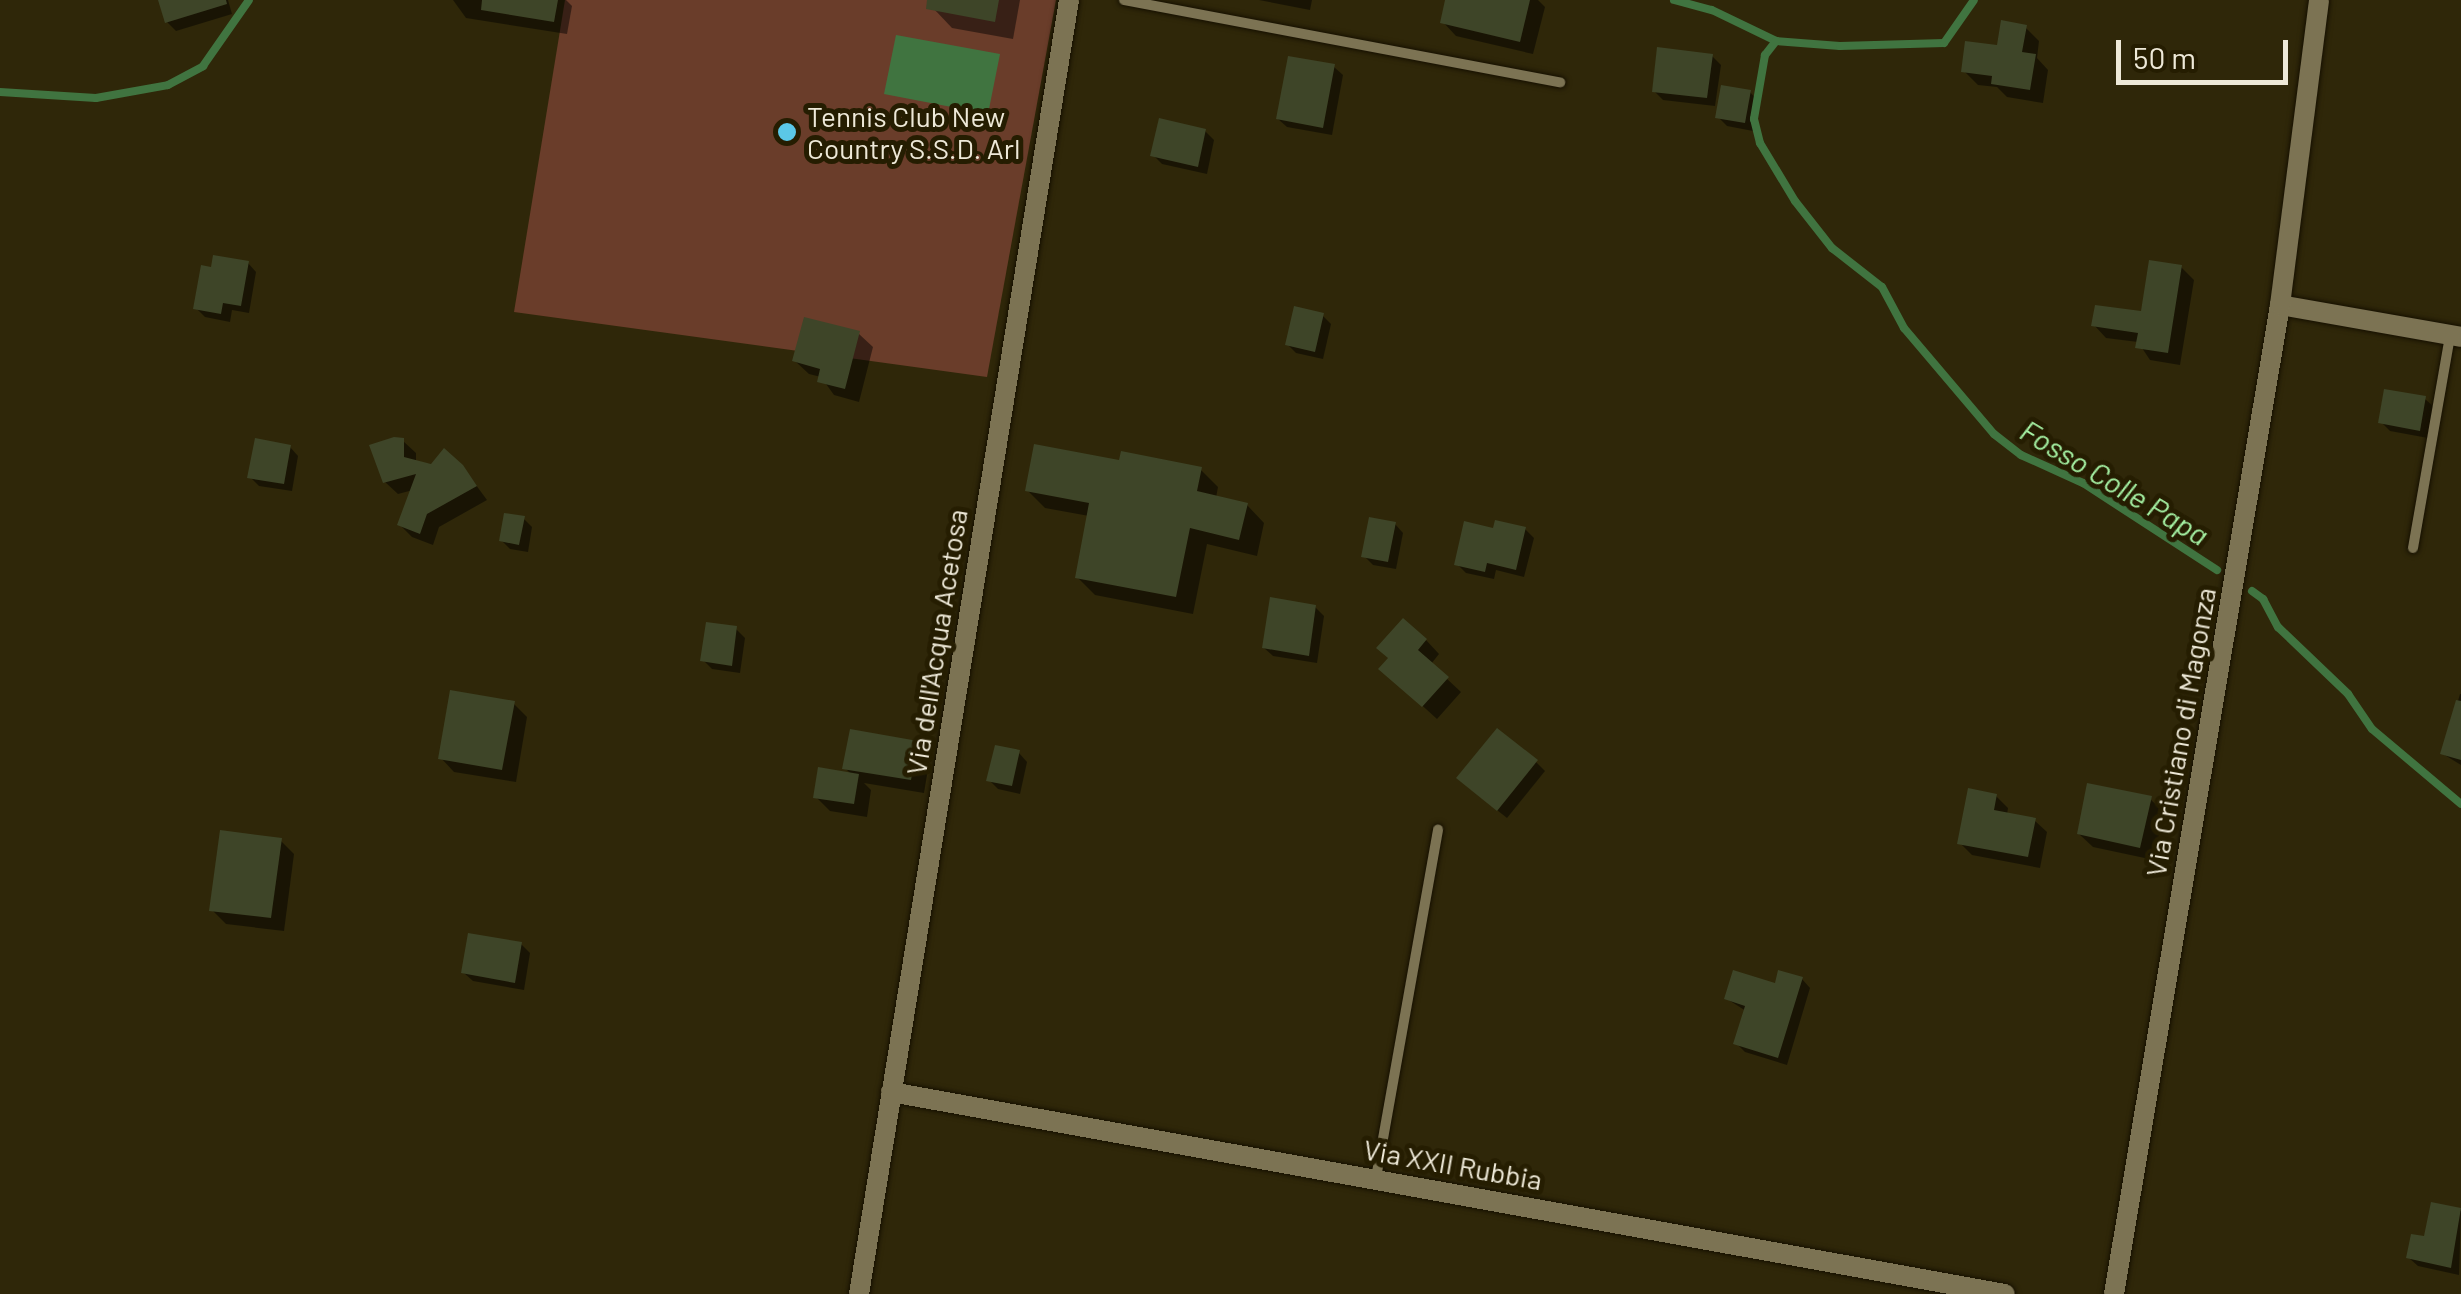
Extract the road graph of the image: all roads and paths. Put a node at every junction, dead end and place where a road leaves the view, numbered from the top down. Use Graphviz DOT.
graph roads {
  1 [pos="1069,0"];
  2 [pos="1124,0"];
  3 [pos="2319,0"];
  4 [pos="1560,82"];
  5 [pos="2280,305"];
  6 [pos="2456,336"];
  7 [pos="2413,548"];
  8 [pos="1438,829"];
  9 [pos="891,1092"];
  10 [pos="1376,1178"];
  11 [pos="859,1294"];
  12 [pos="2005,1294"];
  13 [pos="2114,1294"];
  1 -- 9 [label="street, Via dell'Acqua Acetosa"];
  2 -- 4 [label="lane"];
  3 -- 5 [label="street, Via Cristiano di Magonza"];
  5 -- 6 [label="street"];
  5 -- 13 [label="street, Via Cristiano di Magonza"];
  6 -- 7 [label="lane"];
  8 -- 10 [label="lane"];
  9 -- 10 [label="street, Via XXII Rubbia"];
  9 -- 11 [label="street, Via dell'Acqua Acetosa"];
  10 -- 12 [label="street, Via XXII Rubbia"];
}
